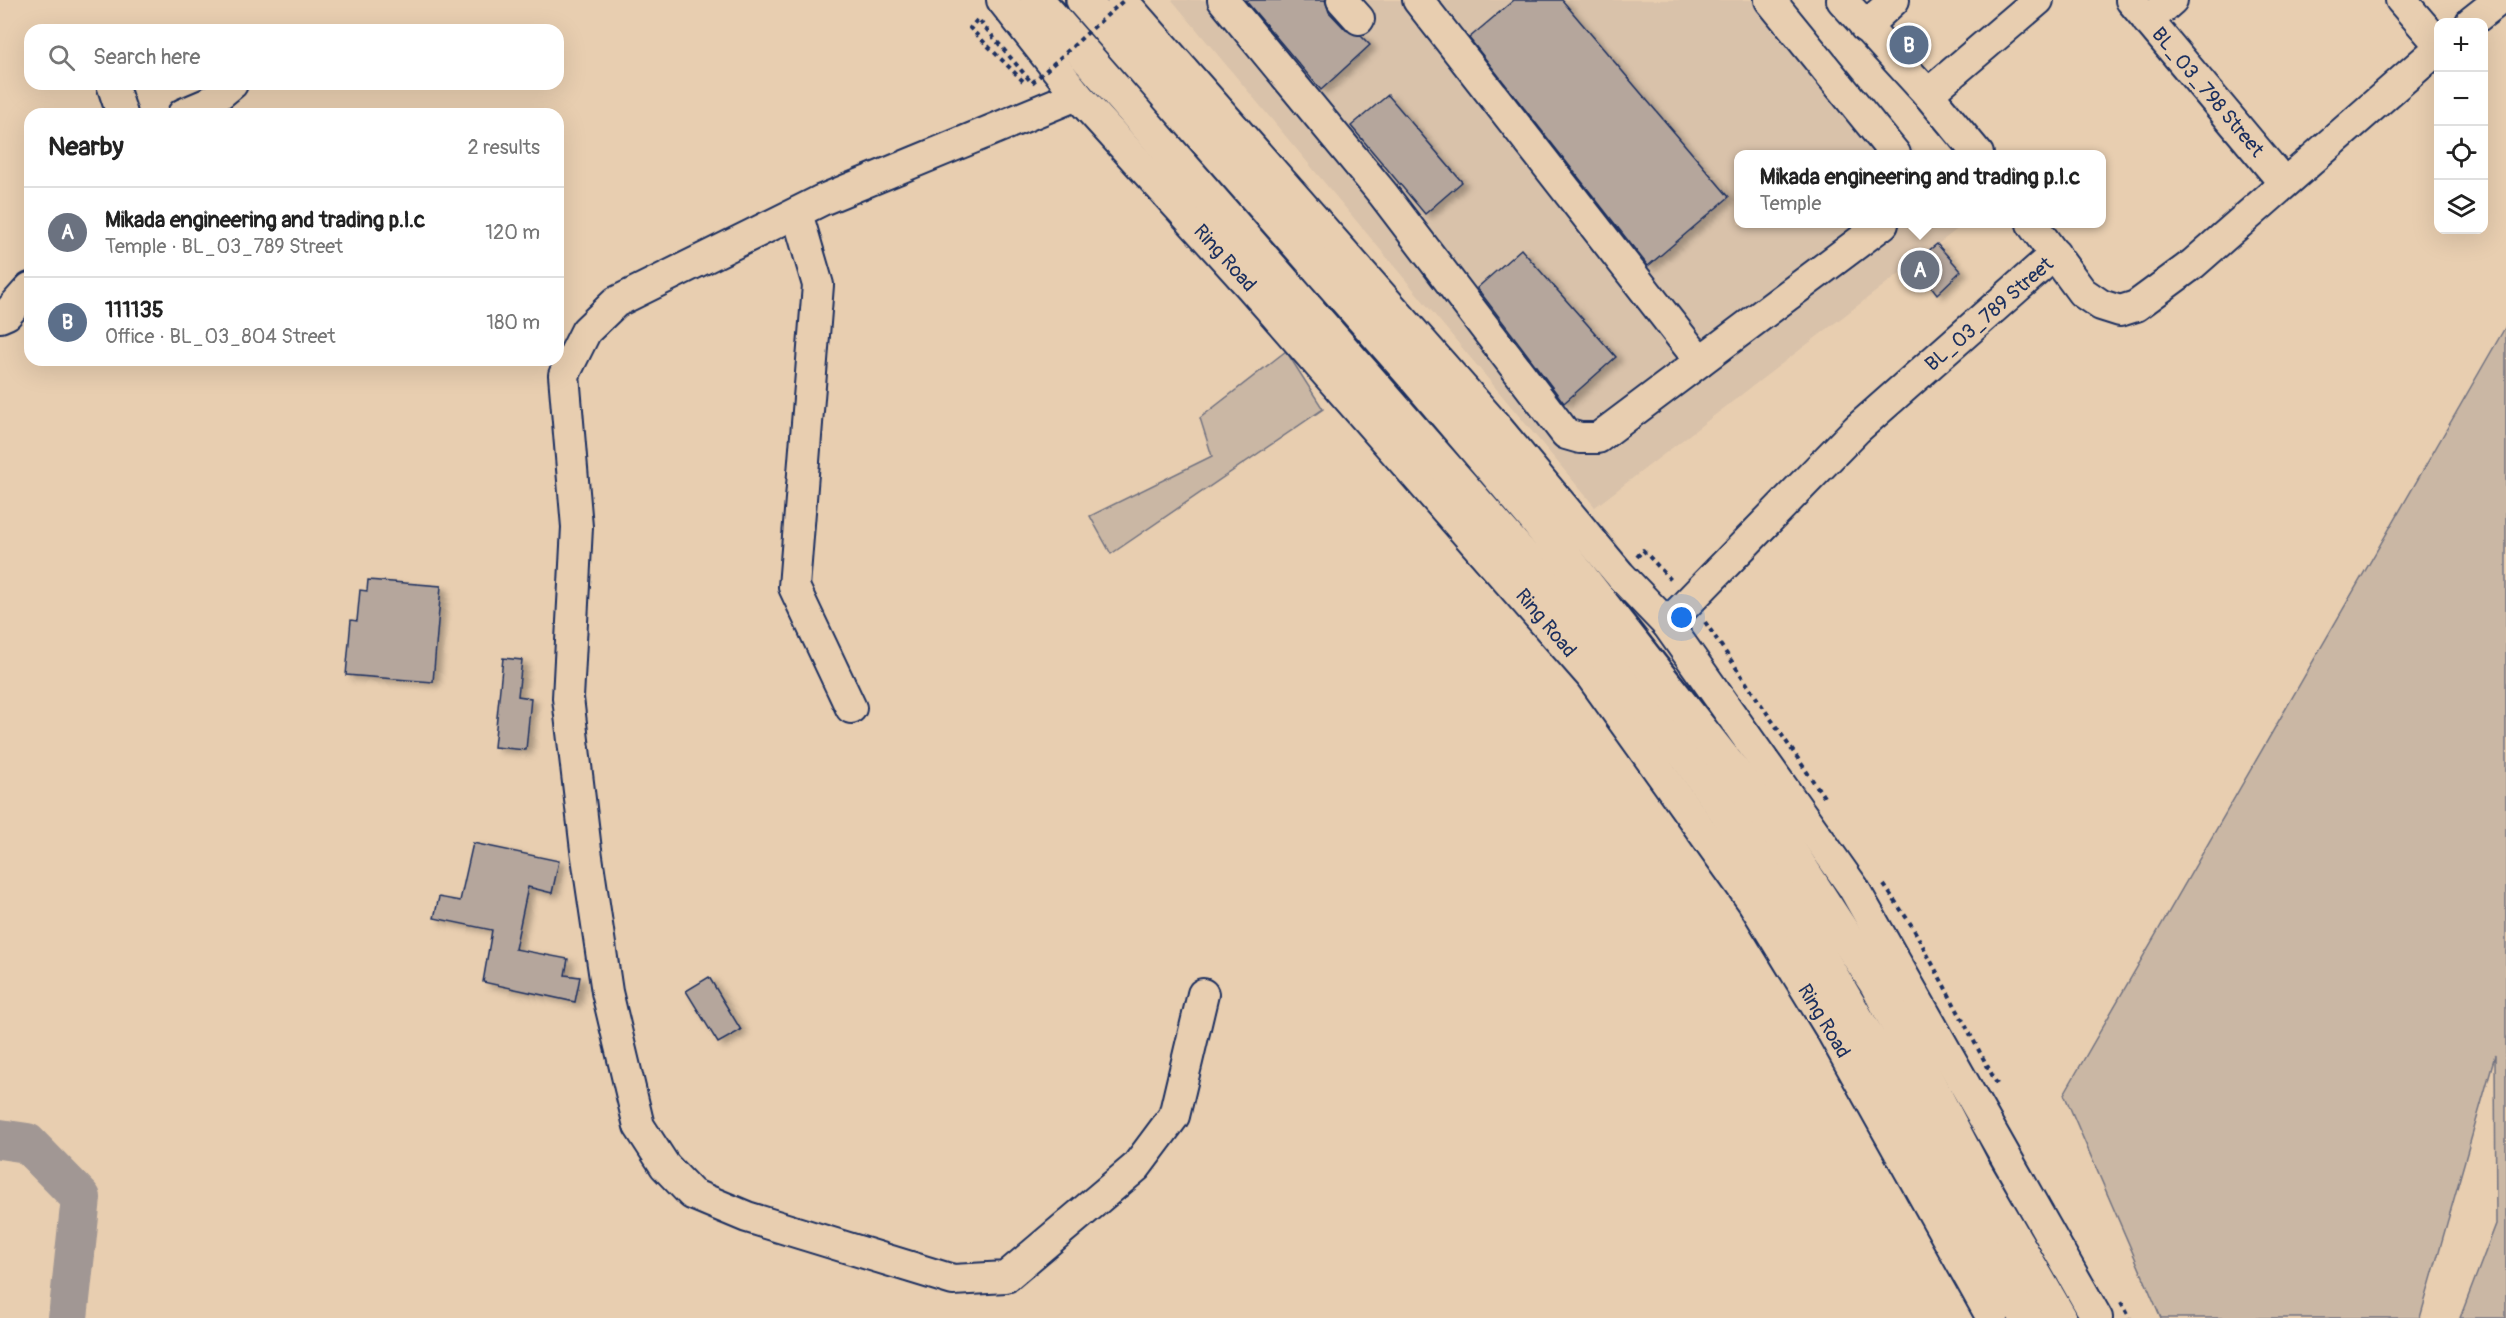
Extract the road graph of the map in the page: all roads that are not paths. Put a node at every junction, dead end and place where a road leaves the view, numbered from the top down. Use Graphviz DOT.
graph roads {
  1 [pos="1002,0"];
  2 [pos="1037,0"];
  3 [pos="1083,0"];
  4 [pos="1123,0"];
  5 [pos="1223,0"];
  6 [pos="1418,0"];
  7 [pos="1770,0"];
  8 [pos="1842,0"];
  9 [pos="1894,0"];
  10 [pos="2038,0"];
  11 [pos="2172,0"];
  12 [pos="2401,0"];
  13 [pos="2499,0"];
  14 [pos="2139,10"];
  15 [pos="2476,18"];
  16 [pos="1865,27"];
  17 [pos="2434,37"];
  18 [pos="2434,53"];
  19 [pos="114,90"];
  20 [pos="224,90"];
  21 [pos="1928,94"];
  22 [pos="1077,95"];
  23 [pos="120,108"];
  24 [pos="197,108"];
  25 [pos="1892,150"];
  26 [pos="1975,150"];
  27 [pos="2284,183"];
  28 [pos="797,213"];
  29 [pos="1878,228"];
  30 [pos="2035,228"];
  31 [pos="2055,254"];
  32 [pos="24,295"];
  33 [pos="0,317"];
  34 [pos="1700,361"];
  35 [pos="1667,624"];
  36 [pos="850,708"];
  37 [pos="1203,994"];
  38 [pos="1992,1318"];
  39 [pos="2026,1318"];
  40 [pos="2060,1318"];
  41 [pos="2097,1318"];
  1 -- 22 [label="street, Ring Road"];
  2 -- 39 [label="highway, Ring Road"];
  3 -- 40 [label="highway"];
  4 -- 35 [label="street"];
  5 -- 34 [label="street"];
  6 -- 34 [label="street"];
  7 -- 25 [label="street"];
  8 -- 16 [label="street"];
  9 -- 16 [label="street"];
  10 -- 21 [label="street"];
  11 -- 14 [label="street"];
  12 -- 17 [label="street"];
  13 -- 15 [label="street"];
  14 -- 27 [label="street, BL_03_798 Street"];
  16 -- 21 [label="street"];
  18 -- 27 [label="street, BL_03_789 Street"];
  19 -- 23 [label="street"];
  20 -- 24 [label="street"];
  21 -- 26 [label="street"];
  22 -- 28 [label="street"];
  22 -- 38 [label="street, Ring Road"];
  27 -- 31 [label="street, BL_03_789 Street"];
  28 -- 36 [label="street"];
  28 -- 37 [label="street"];
  29 -- 34 [label="street"];
  30 -- 31 [label="street"];
  31 -- 35 [label="street, BL_03_789 Street"];
  32 -- 33 [label="street"];
  35 -- 41 [label="street"];
}
